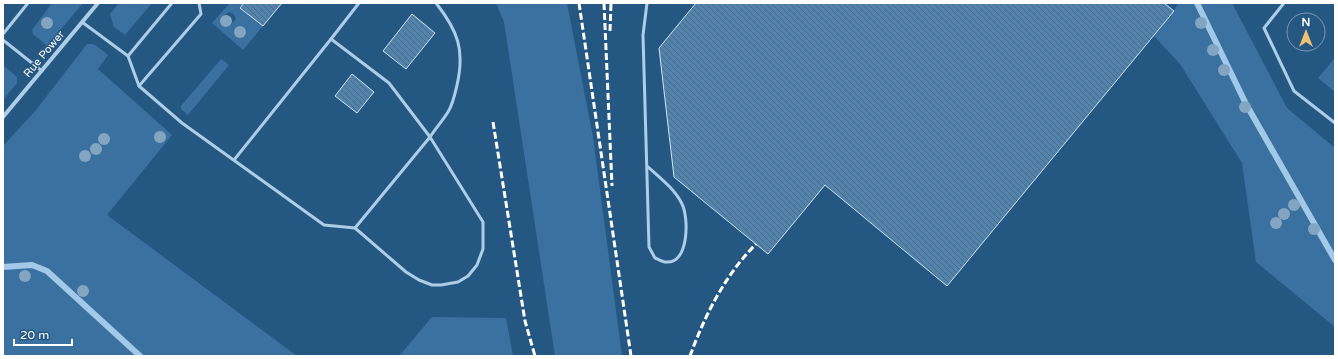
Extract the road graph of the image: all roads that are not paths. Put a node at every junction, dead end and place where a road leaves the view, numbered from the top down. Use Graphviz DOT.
graph roads {
  1 [pos="28,3"];
  2 [pos="98,3"];
  3 [pos="172,3"];
  4 [pos="199,3"];
  5 [pos="359,3"];
  6 [pos="436,3"];
  7 [pos="647,3"];
  8 [pos="1284,3"];
  9 [pos="82,22"];
  10 [pos="3,34"];
  11 [pos="332,39"];
  12 [pos="3,40"];
  13 [pos="128,56"];
  14 [pos="42,71"];
  15 [pos="139,86"];
  16 [pos="3,118"];
  17 [pos="1335,124"];
  18 [pos="430,137"];
  19 [pos="234,160"];
  20 [pos="647,166"];
  21 [pos="355,228"];
  1 -- 10 [label="lane"];
  2 -- 9 [label="street, Rue Power"];
  3 -- 13 [label="lane"];
  4 -- 15 [label="lane"];
  5 -- 11 [label="lane"];
  6 -- 18 [label="lane"];
  7 -- 20 [label="lane"];
  8 -- 17 [label="lane"];
  9 -- 13 [label="lane"];
  9 -- 14 [label="street, Rue Power"];
  11 -- 18 [label="lane"];
  11 -- 19 [label="lane"];
  12 -- 14 [label="lane"];
  13 -- 15 [label="lane"];
  14 -- 16 [label="street, Rue Power"];
  15 -- 19 [label="lane"];
  18 -- 21 [label="lane"];
  18 -- 21 [label="lane"];
  19 -- 21 [label="lane"];
  20 -- 20 [label="lane"];
}
